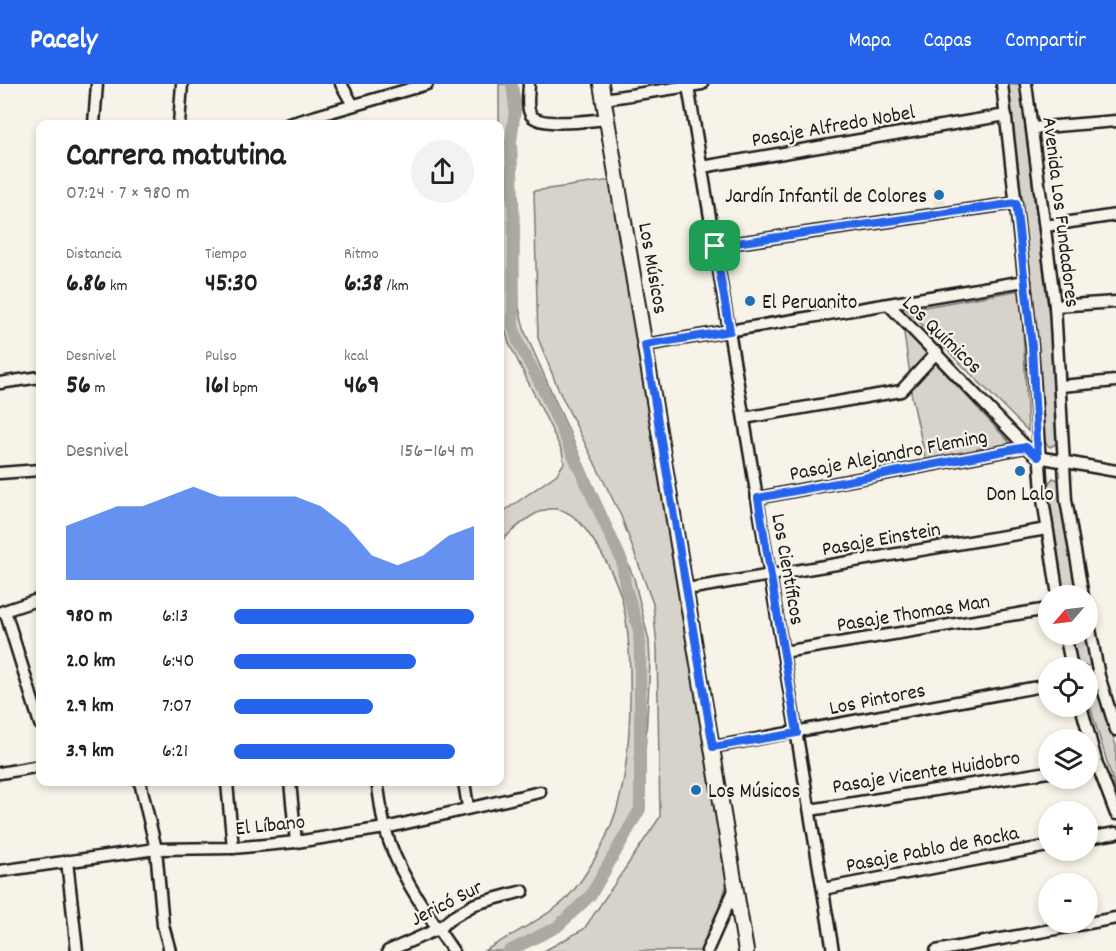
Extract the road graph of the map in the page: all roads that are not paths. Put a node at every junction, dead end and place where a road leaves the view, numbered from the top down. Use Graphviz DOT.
graph roads {
  1 [pos="97,84"];
  2 [pos="182,84"];
  3 [pos="341,84"];
  4 [pos="427,84"];
  5 [pos="530,84"];
  6 [pos="601,84"];
  7 [pos="702,84"];
  8 [pos="1002,84"];
  9 [pos="1026,84"];
  10 [pos="688,86"];
  11 [pos="604,99"];
  12 [pos="353,105"];
  13 [pos="1006,115"];
  14 [pos="608,119"];
  15 [pos="94,120"];
  16 [pos="179,120"];
  17 [pos="302,120"];
  18 [pos="1116,121"];
  19 [pos="1032,128"];
  20 [pos="702,167"];
  21 [pos="1016,203"];
  22 [pos="1116,215"];
  23 [pos="1045,226"];
  24 [pos="715,246"];
  25 [pos="1025,281"];
  26 [pos="1116,302"];
  27 [pos="890,306"];
  28 [pos="1055,306"];
  29 [pos="730,331"];
  30 [pos="645,345"];
  31 [pos="937,352"];
  32 [pos="36,378"];
  33 [pos="1116,381"];
  34 [pos="0,383"];
  35 [pos="1060,386"];
  36 [pos="744,418"];
  37 [pos="1026,447"];
  38 [pos="1038,457"];
  39 [pos="1063,462"];
  40 [pos="36,470"];
  41 [pos="1116,471"];
  42 [pos="0,473"];
  43 [pos="758,498"];
  44 [pos="1047,529"];
  45 [pos="771,577"];
  46 [pos="1056,585"];
  47 [pos="1081,585"];
  48 [pos="687,589"];
  49 [pos="36,600"];
  50 [pos="1038,611"];
  51 [pos="3,612"];
  52 [pos="1093,645"];
  53 [pos="783,652"];
  54 [pos="1099,676"];
  55 [pos="1038,687"];
  56 [pos="36,712"];
  57 [pos="1116,730"];
  58 [pos="797,733"];
  59 [pos="713,747"];
  60 [pos="36,767"];
  61 [pos="0,772"];
  62 [pos="1038,774"];
  63 [pos="1098,777"];
  64 [pos="141,786"];
  65 [pos="226,786"];
  66 [pos="290,786"];
  67 [pos="379,786"];
  68 [pos="465,786"];
  69 [pos="540,792"];
  70 [pos="468,807"];
  71 [pos="810,810"];
  72 [pos="1116,814"];
  73 [pos="385,828"];
  74 [pos="1116,833"];
  75 [pos="1098,836"];
  76 [pos="296,842"];
  77 [pos="233,848"];
  78 [pos="1038,848"];
  79 [pos="156,849"];
  80 [pos="67,861"];
  81 [pos="0,871"];
  82 [pos="736,884"];
  83 [pos="823,889"];
  84 [pos="523,891"];
  85 [pos="1116,918"];
  86 [pos="438,929"];
  87 [pos="77,951"];
  88 [pos="170,951"];
  89 [pos="388,951"];
  90 [pos="453,951"];
  91 [pos="707,951"];
  92 [pos="746,951"];
  93 [pos="833,951"];
  94 [pos="936,951"];
  1 -- 15 [label="street"];
  2 -- 16 [label="street"];
  3 -- 12 [label="street"];
  4 -- 12 [label="street"];
  5 -- 14 [label="street"];
  6 -- 11 [label="street, Los Músicos"];
  7 -- 10 [label="street"];
  8 -- 13 [label="street, Avenida Los Fundadores"];
  9 -- 19 [label="street, Avenida Los Fundadores"];
  10 -- 11 [label="street"];
  10 -- 20 [label="street, Los Científicos"];
  11 -- 14 [label="street, Los Músicos"];
  12 -- 17 [label="street"];
  13 -- 20 [label="street, Pasaje Alfredo Nobel"];
  13 -- 21 [label="street, Avenida Los Fundadores"];
  14 -- 30 [label="street, Los Músicos"];
  18 -- 19 [label="street"];
  19 -- 23 [label="street, Avenida Los Fundadores"];
  20 -- 24 [label="street, Los Científicos"];
  21 -- 24 [label="street"];
  21 -- 25 [label="street, Avenida Los Fundadores"];
  22 -- 23 [label="street"];
  23 -- 28 [label="street, Avenida Los Fundadores"];
  24 -- 29 [label="street, Los Científicos"];
  25 -- 27 [label="street"];
  25 -- 38 [label="street, Avenida Los Fundadores"];
  26 -- 28 [label="street"];
  27 -- 29 [label="street, Los Químicos"];
  27 -- 31 [label="street, Los Químicos"];
  28 -- 35 [label="street, Avenida Los Fundadores"];
  29 -- 30 [label="street, Los Químicos"];
  29 -- 36 [label="street, Los Científicos"];
  30 -- 48 [label="street, Los Músicos"];
  31 -- 36 [label="street"];
  31 -- 37 [label="street, Los Químicos"];
  32 -- 34 [label="street"];
  33 -- 35 [label="street"];
  35 -- 39 [label="street, Avenida Los Fundadores"];
  36 -- 43 [label="street, Los Científicos"];
  37 -- 38 [label="street, Los Químicos"];
  37 -- 43 [label="street, Pasaje Alejandro Fleming"];
  38 -- 39 [label="street, Los Químicos"];
  38 -- 44 [label="street, Avenida Los Fundadores"];
  39 -- 41 [label="street, Los Químicos"];
  39 -- 47 [label="street, Avenida Los Fundadores"];
  40 -- 42 [label="street"];
  43 -- 45 [label="street, Los Científicos"];
  44 -- 45 [label="street, Pasaje Einstein"];
  44 -- 46 [label="street, Avenida Los Fundadores"];
  45 -- 48 [label="street, Pasaje Einstein"];
  45 -- 53 [label="street, Los Científicos"];
  48 -- 59 [label="street, Los Músicos"];
  49 -- 51 [label="street"];
  50 -- 53 [label="street, Pasaje Thomas Man"];
  51 -- 56 [label="street"];
  52 -- 54 [label="street"];
  53 -- 58 [label="street, Los Científicos"];
  54 -- 57 [label="street"];
  55 -- 58 [label="street, Los Pintores"];
  58 -- 59 [label="street, Los Pintores"];
  58 -- 71 [label="street, Los Científicos"];
  59 -- 82 [label="street, Los Músicos"];
  60 -- 61 [label="street"];
  62 -- 71 [label="street, Pasaje Vicente Huidobro"];
  63 -- 72 [label="street"];
  64 -- 79 [label="street"];
  65 -- 77 [label="street"];
  66 -- 76 [label="street"];
  67 -- 73 [label="street"];
  68 -- 70 [label="street"];
  69 -- 70 [label="street, El Líbano"];
  70 -- 73 [label="street, El Líbano"];
  71 -- 83 [label="street, Los Científicos"];
  73 -- 76 [label="street, El Líbano"];
  73 -- 86 [label="street"];
  74 -- 75 [label="street"];
  76 -- 77 [label="street, El Líbano"];
  77 -- 79 [label="street, El Líbano"];
  78 -- 83 [label="street, Pasaje Pablo de Rocka"];
  79 -- 80 [label="street, El Líbano"];
  79 -- 88 [label="street"];
  80 -- 81 [label="street, El Líbano"];
  80 -- 87 [label="street"];
  82 -- 91 [label="street"];
  82 -- 92 [label="street, Los Músicos"];
  83 -- 93 [label="street, Los Científicos"];
  84 -- 86 [label="street, Jericó Sur"];
  85 -- 94 [label="street"];
  86 -- 89 [label="street, Jericó Sur"];
  86 -- 90 [label="street"];
}
